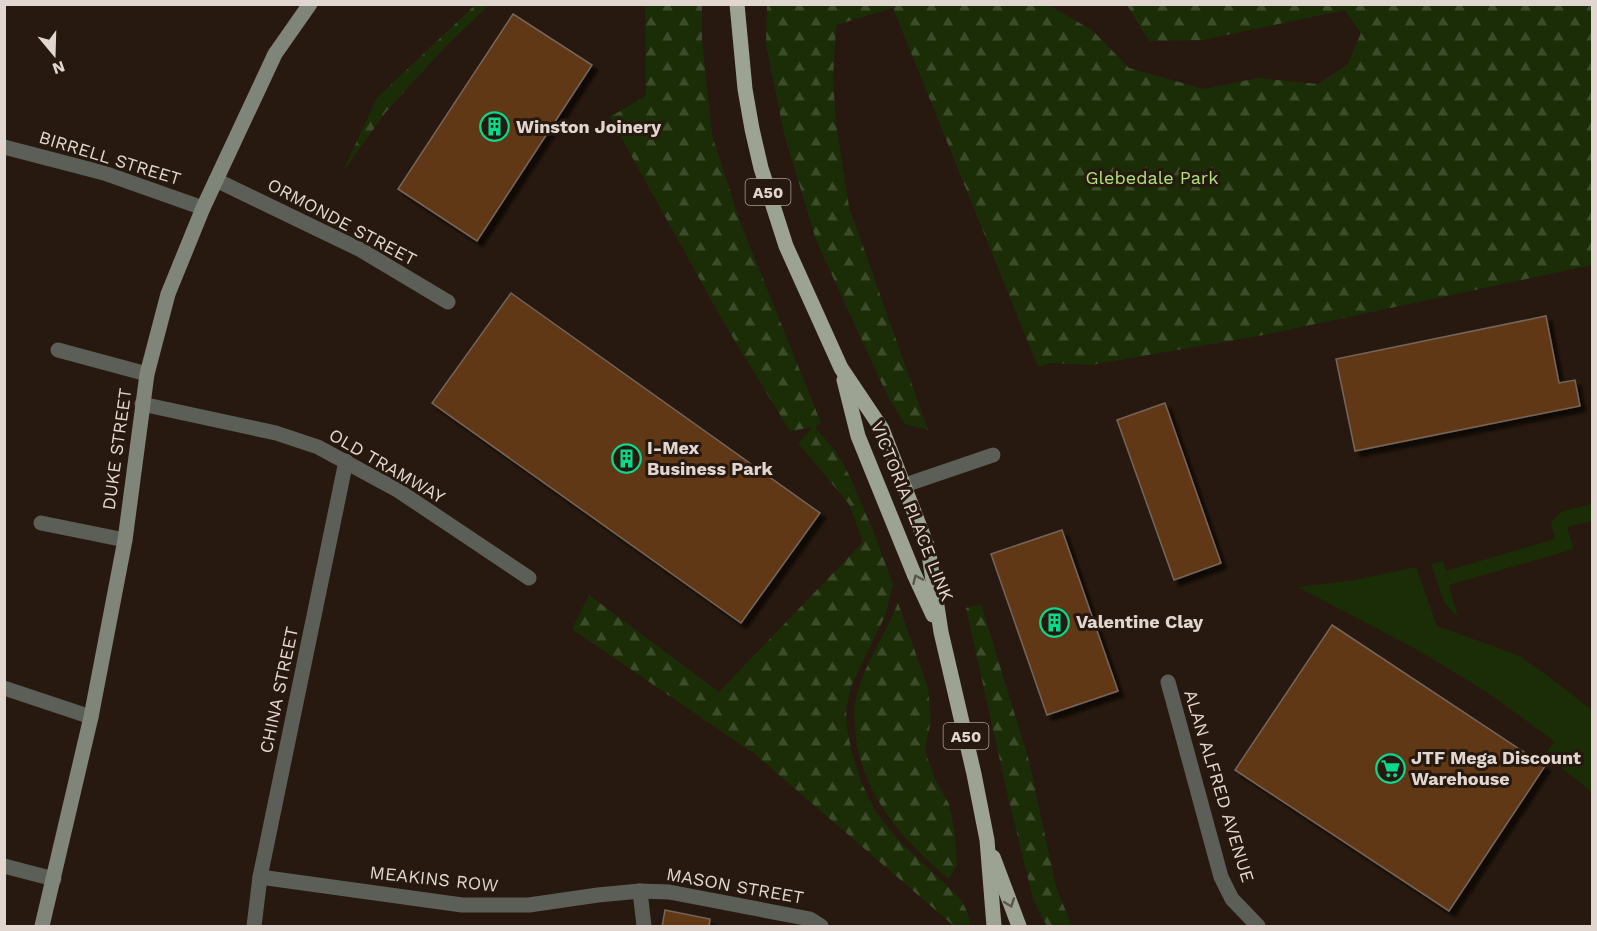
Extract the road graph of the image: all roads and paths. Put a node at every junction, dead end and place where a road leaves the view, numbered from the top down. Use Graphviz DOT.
graph roads {
  1 [pos="310,4"];
  2 [pos="736,4"];
  3 [pos="4,147"];
  4 [pos="216,180"];
  5 [pos="203,208"];
  6 [pos="448,303"];
  7 [pos="58,350"];
  8 [pos="841,368"];
  9 [pos="147,374"];
  10 [pos="142,404"];
  11 [pos="993,454"];
  12 [pos="346,461"];
  13 [pos="905,485"];
  14 [pos="41,523"];
  15 [pos="124,540"];
  16 [pos="529,578"];
  17 [pos="941,632"];
  18 [pos="1168,682"];
  19 [pos="4,688"];
  20 [pos="91,717"];
  21 [pos="987,840"];
  22 [pos="4,866"];
  23 [pos="260,877"];
  24 [pos="54,879"];
  25 [pos="640,891"];
  26 [pos="42,927"];
  27 [pos="254,927"];
  28 [pos="644,927"];
  29 [pos="820,927"];
  30 [pos="994,927"];
  31 [pos="1018,927"];
  32 [pos="1258,927"];
  1 -- 4 [label="street, DUKE STREET"];
  2 -- 8 [label="main road, VICTORIA PLACE LINK / A50"];
  3 -- 5 [label="street, BIRRELL STREET"];
  4 -- 5 [label="street, DUKE STREET"];
  4 -- 6 [label="street, ORMONDE STREET"];
  5 -- 9 [label="street, DUKE STREET"];
  7 -- 9 [label="street"];
  8 -- 13 [label="main road, VICTORIA PLACE LINK / A50"];
  17 -- 8 [label="main road, VICTORIA PLACE LINK / A50, one-way"];
  9 -- 10 [label="street, DUKE STREET"];
  10 -- 12 [label="street, OLD TRAMWAY"];
  10 -- 15 [label="street, DUKE STREET"];
  11 -- 13 [label="street"];
  12 -- 16 [label="street, OLD TRAMWAY"];
  12 -- 23 [label="street, CHINA STREET"];
  13 -- 17 [label="main road, VICTORIA PLACE LINK / A50"];
  14 -- 15 [label="street"];
  15 -- 20 [label="street, DUKE STREET"];
  17 -- 21 [label="main road, VICTORIA PLACE LINK / A50"];
  18 -- 32 [label="street, ALAN ALFRED AVENUE"];
  19 -- 20 [label="street"];
  20 -- 24 [label="street, DUKE STREET"];
  21 -- 30 [label="main road, VICTORIA PLACE LINK / A50"];
  21 -- 31 [label="main road, VICTORIA PLACE LINK / A50, one-way"];
  22 -- 24 [label="street"];
  23 -- 25 [label="street, MEAKINS ROW"];
  23 -- 27 [label="street, CHINA STREET"];
  24 -- 26 [label="street, DUKE STREET"];
  25 -- 28 [label="street"];
  25 -- 29 [label="street, MASON STREET"];
}
